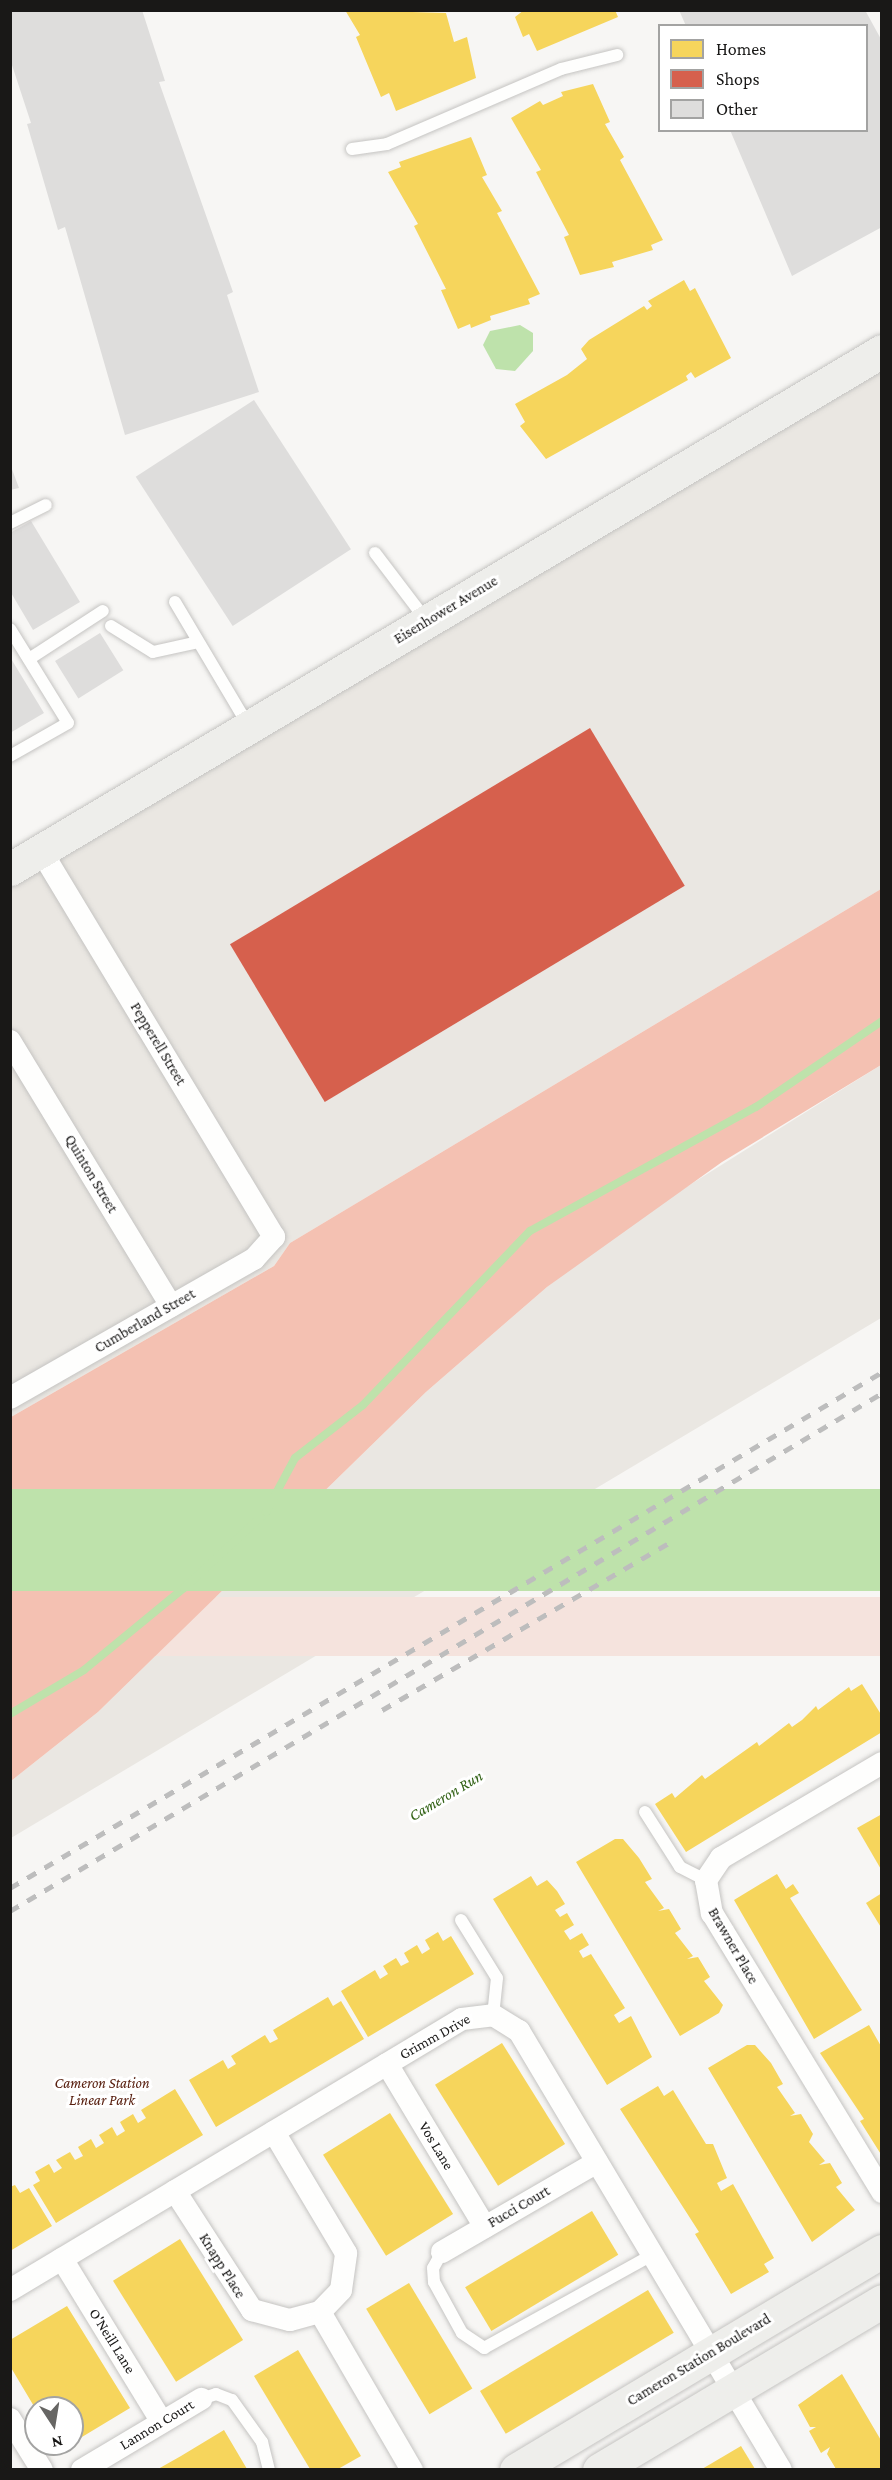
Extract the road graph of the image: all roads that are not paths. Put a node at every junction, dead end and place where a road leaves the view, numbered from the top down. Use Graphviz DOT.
graph roads {
  1 [pos="617,55"];
  2 [pos="352,149"];
  3 [pos="882,351"];
  4 [pos="46,505"];
  5 [pos="10,523"];
  6 [pos="375,553"];
  7 [pos="175,602"];
  8 [pos="103,611"];
  9 [pos="426,621"];
  10 [pos="111,626"];
  11 [pos="10,629"];
  12 [pos="198,642"];
  13 [pos="29,659"];
  14 [pos="249,726"];
  15 [pos="10,756"];
  16 [pos="41,850"];
  17 [pos="10,869"];
  18 [pos="13,1051"];
  19 [pos="274,1238"];
  20 [pos="171,1306"];
  21 [pos="10,1398"];
  22 [pos="882,1763"];
  23 [pos="645,1812"];
  24 [pos="706,1880"];
  25 [pos="461,1920"];
  26 [pos="493,2015"];
  27 [pos="387,2064"];
  28 [pos="274,2132"];
  29 [pos="597,2162"];
  30 [pos="175,2192"];
  31 [pos="882,2192"];
  32 [pos="485,2227"];
  33 [pos="882,2251"];
  34 [pos="442,2252"];
  35 [pos="652,2255"];
  36 [pos="62,2259"];
  37 [pos="10,2290"];
  38 [pos="882,2301"];
  39 [pos="320,2312"];
  40 [pos="722,2372"];
  41 [pos="201,2399"];
  42 [pos="10,2419"];
  43 [pos="162,2422"];
  44 [pos="42,2469"];
  45 [pos="82,2469"];
  46 [pos="269,2469"];
  47 [pos="412,2469"];
  48 [pos="516,2469"];
  49 [pos="599,2469"];
  50 [pos="781,2469"];
  1 -- 2 [label="lane"];
  3 -- 9 [label="main road, Eisenhower Avenue"];
  4 -- 5 [label="lane"];
  6 -- 9 [label="lane"];
  7 -- 12 [label="lane"];
  8 -- 13 [label="lane"];
  9 -- 14 [label="main road, Eisenhower Avenue"];
  10 -- 12 [label="lane"];
  11 -- 13 [label="lane"];
  12 -- 14 [label="lane"];
  13 -- 15 [label="lane"];
  14 -- 16 [label="main road, Eisenhower Avenue"];
  16 -- 17 [label="main road, Eisenhower Avenue"];
  16 -- 19 [label="street, Pepperell Street"];
  18 -- 20 [label="street, Quinton Street"];
  19 -- 20 [label="street, Cumberland Street"];
  20 -- 21 [label="street, Cumberland Street"];
  22 -- 24 [label="street"];
  23 -- 24 [label="lane"];
  24 -- 31 [label="street, Brawner Place"];
  25 -- 26 [label="lane"];
  26 -- 27 [label="street, Grimm Drive"];
  26 -- 29 [label="street, Grimm Drive"];
  27 -- 28 [label="street, Grimm Drive"];
  27 -- 32 [label="street, Vos Lane"];
  28 -- 30 [label="street, Grimm Drive"];
  28 -- 39 [label="street"];
  29 -- 32 [label="street, Fucci Court"];
  29 -- 35 [label="street, Grimm Drive"];
  30 -- 36 [label="street, Grimm Drive"];
  30 -- 39 [label="street, Knapp Place"];
  32 -- 34 [label="street, Fucci Court"];
  33 -- 40 [label="main road, Cameron Station Boulevard"];
  34 -- 35 [label="lane"];
  35 -- 40 [label="street, Grimm Drive"];
  36 -- 37 [label="street, Grimm Drive"];
  36 -- 43 [label="street, O'Neill Lane"];
  38 -- 40 [label="main road, Cameron Station Boulevard"];
  39 -- 47 [label="street"];
  40 -- 48 [label="main road, Cameron Station Boulevard"];
  40 -- 49 [label="main road, Cameron Station Boulevard"];
  40 -- 50 [label="street, Grimm Drive"];
  41 -- 43 [label="street, Lannon Court"];
  41 -- 46 [label="lane"];
  42 -- 44 [label="street"];
  43 -- 45 [label="street, Lannon Court"];
}
